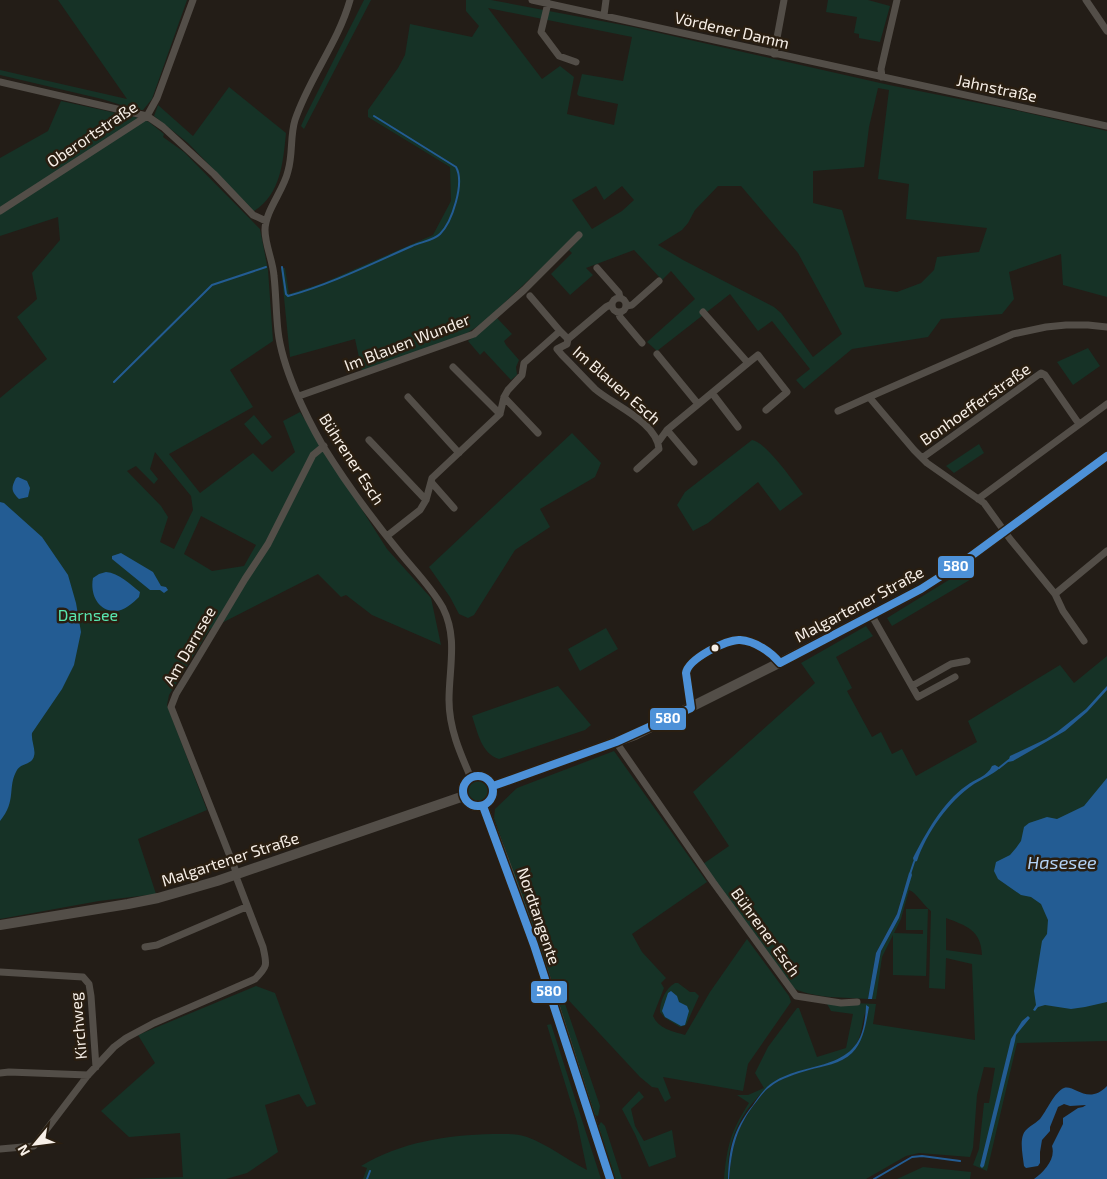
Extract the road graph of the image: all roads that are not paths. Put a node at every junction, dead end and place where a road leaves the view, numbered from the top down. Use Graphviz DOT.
graph roads {
  1 [pos="193,0"];
  2 [pos="350,0"];
  3 [pos="532,0"];
  4 [pos="606,0"];
  5 [pos="784,0"];
  6 [pos="897,0"];
  7 [pos="1086,0"];
  8 [pos="548,3"];
  9 [pos="604,15"];
  10 [pos="1107,31"];
  11 [pos="774,54"];
  12 [pos="576,62"];
  13 [pos="882,78"];
  14 [pos="0,82"];
  15 [pos="147,116"];
  16 [pos="1107,126"];
  17 [pos="0,211"];
  18 [pos="266,220"];
  19 [pos="579,235"];
  20 [pos="597,268"];
  21 [pos="659,281"];
  22 [pos="530,296"];
  23 [pos="620,298"];
  24 [pos="612,304"];
  25 [pos="626,306"];
  26 [pos="618,312"];
  27 [pos="703,312"];
  28 [pos="1107,327"];
  29 [pos="560,331"];
  30 [pos="568,339"];
  31 [pos="548,342"];
  32 [pos="642,343"];
  33 [pos="557,350"];
  34 [pos="657,354"];
  35 [pos="748,363"];
  36 [pos="453,367"];
  37 [pos="712,393"];
  38 [pos="299,396"];
  39 [pos="408,397"];
  40 [pos="504,397"];
  41 [pos="870,398"];
  42 [pos="698,404"];
  43 [pos="1107,404"];
  44 [pos="766,410"];
  45 [pos="838,411"];
  46 [pos="500,414"];
  47 [pos="1079,424"];
  48 [pos="738,426"];
  49 [pos="667,430"];
  50 [pos="538,433"];
  51 [pos="369,440"];
  52 [pos="659,441"];
  53 [pos="324,446"];
  54 [pos="460,453"];
  55 [pos="1107,456"];
  56 [pos="922,458"];
  57 [pos="694,462"];
  58 [pos="637,469"];
  59 [pos="432,483"];
  60 [pos="978,499"];
  61 [pos="426,500"];
  62 [pos="454,508"];
  63 [pos="1004,531"];
  64 [pos="387,536"];
  65 [pos="1107,551"];
  66 [pos="1055,594"];
  67 [pos="872,616"];
  68 [pos="1084,641"];
  69 [pos="967,661"];
  70 [pos="955,677"];
  71 [pos="912,686"];
  72 [pos="616,742"];
  73 [pos="471,778"];
  74 [pos="493,786"];
  75 [pos="464,796"];
  76 [pos="483,806"];
  77 [pos="236,874"];
  78 [pos="246,907"];
  79 [pos="0,925"];
  80 [pos="146,947"];
  81 [pos="0,972"];
  82 [pos="857,1002"];
  83 [pos="96,1067"];
  84 [pos="0,1073"];
  85 [pos="88,1075"];
  86 [pos="0,1148"];
  87 [pos="610,1179"];
  1 -- 15 [label="street, Oberortstraße"];
  2 -- 18 [label="street"];
  3 -- 8 [label="street, Vördener Damm"];
  4 -- 9 [label="street"];
  5 -- 11 [label="street"];
  6 -- 13 [label="street"];
  7 -- 10 [label="street"];
  8 -- 9 [label="street, Vördener Damm"];
  8 -- 12 [label="street"];
  9 -- 11 [label="street, Vördener Damm"];
  11 -- 13 [label="street, Vördener Damm"];
  13 -- 16 [label="street, Jahnstraße"];
  14 -- 15 [label="street"];
  15 -- 17 [label="street, Oberortstraße"];
  15 -- 18 [label="street"];
  18 -- 38 [label="street, Bührener Esch"];
  19 -- 38 [label="street, Im Blauen Wunder"];
  20 -- 23 [label="street"];
  21 -- 25 [label="street"];
  22 -- 29 [label="street, Im Blauen Esch"];
  23 -- 24 [label="street"];
  23 -- 25 [label="street"];
  24 -- 26 [label="street"];
  24 -- 30 [label="street, Im Blauen Esch"];
  25 -- 26 [label="street"];
  26 -- 32 [label="street"];
  27 -- 35 [label="street"];
  28 -- 41 [label="street"];
  29 -- 30 [label="street, Im Blauen Esch"];
  29 -- 31 [label="street, Im Blauen Esch"];
  30 -- 33 [label="street, Im Blauen Esch"];
  31 -- 33 [label="street, Im Blauen Esch"];
  31 -- 40 [label="street, Im Blauen Esch"];
  33 -- 52 [label="street, Im Blauen Esch"];
  34 -- 42 [label="street"];
  35 -- 37 [label="street, Im Blauen Esch"];
  35 -- 44 [label="street"];
  36 -- 46 [label="street"];
  37 -- 42 [label="street, Im Blauen Esch"];
  37 -- 48 [label="street"];
  38 -- 53 [label="street, Bührener Esch"];
  39 -- 54 [label="street"];
  40 -- 46 [label="street, Im Blauen Esch"];
  40 -- 50 [label="street"];
  41 -- 45 [label="street"];
  41 -- 56 [label="street"];
  42 -- 49 [label="street, Im Blauen Esch"];
  43 -- 47 [label="street"];
  46 -- 54 [label="street"];
  47 -- 56 [label="street, Bonhoefferstraße"];
  47 -- 60 [label="street"];
  49 -- 52 [label="street, Im Blauen Esch"];
  49 -- 57 [label="street, Im Blauen Esch"];
  51 -- 61 [label="street"];
  52 -- 58 [label="street, Im Blauen Esch"];
  53 -- 64 [label="street, Bührener Esch"];
  53 -- 77 [label="street, Am Darnsee"];
  54 -- 59 [label="street"];
  55 -- 63 [label="street, Malgartener Straße"];
  56 -- 60 [label="street"];
  59 -- 61 [label="street"];
  59 -- 62 [label="street"];
  60 -- 63 [label="street"];
  61 -- 64 [label="street"];
  63 -- 66 [label="street"];
  63 -- 67 [label="street, Malgartener Straße"];
  64 -- 73 [label="street, Bührener Esch"];
  65 -- 66 [label="street"];
  66 -- 68 [label="street"];
  67 -- 71 [label="street"];
  67 -- 72 [label="street, Malgartener Straße"];
  69 -- 71 [label="street"];
  70 -- 71 [label="street"];
  72 -- 74 [label="street, Malgartener Straße"];
  72 -- 82 [label="street, Bührener Esch"];
  73 -- 74 [label="street"];
  73 -- 75 [label="street"];
  74 -- 76 [label="street"];
  75 -- 76 [label="street"];
  75 -- 77 [label="street, Malgartener Straße"];
  76 -- 87 [label="street, Nordtangente"];
  77 -- 78 [label="street"];
  77 -- 79 [label="street, Malgartener Straße"];
  78 -- 80 [label="street"];
  78 -- 83 [label="street"];
  81 -- 83 [label="street, Kirchweg"];
  83 -- 85 [label="street"];
  84 -- 85 [label="street"];
  85 -- 86 [label="street"];
}
